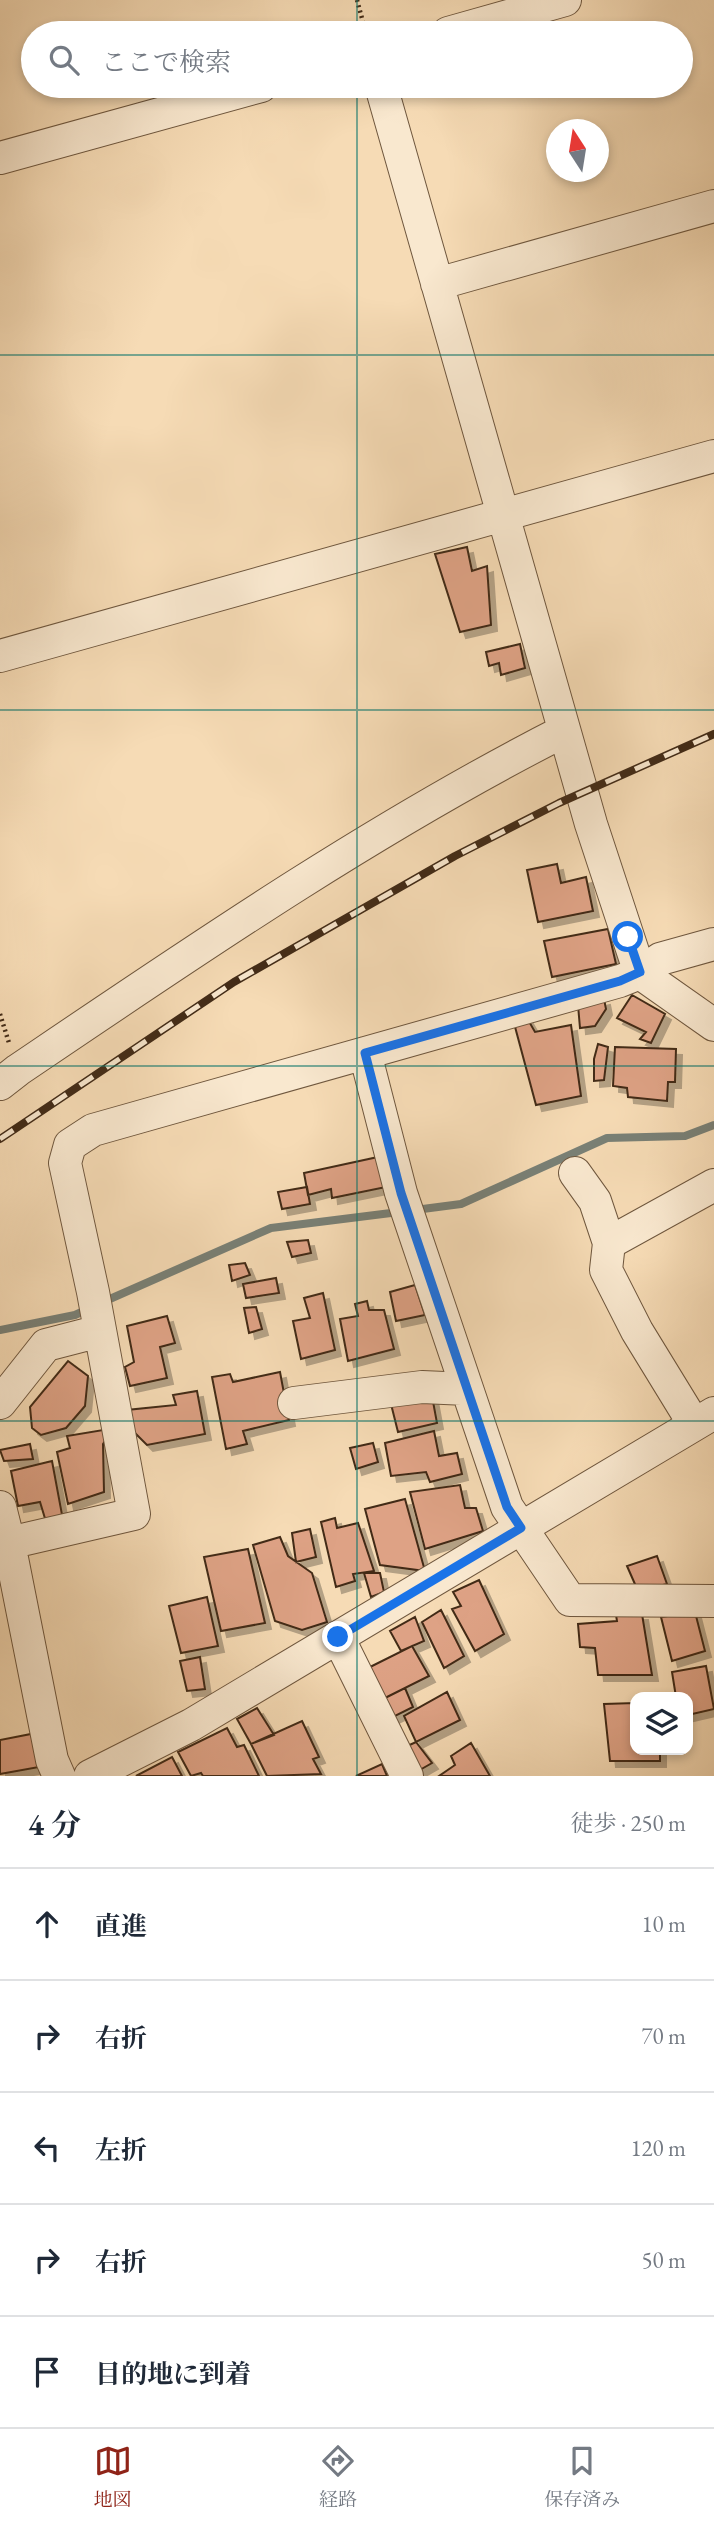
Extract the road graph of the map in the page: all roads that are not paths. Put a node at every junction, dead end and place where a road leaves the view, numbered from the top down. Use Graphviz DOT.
graph roads {
  1 [pos="565,0"];
  2 [pos="491,21"];
  3 [pos="218,98"];
  4 [pos="384,98"];
  5 [pos="0,158"];
  6 [pos="714,206"];
  7 [pos="437,285"];
  8 [pos="714,456"];
  9 [pos="503,515"];
  10 [pos="0,656"];
  11 [pos="564,731"];
  12 [pos="714,944"];
  13 [pos="640,972"];
  14 [pos="714,1025"];
  15 [pos="365,1053"];
  16 [pos="0,1084"];
  17 [pos="575,1173"];
  18 [pos="714,1185"];
  19 [pos="609,1243"];
  20 [pos="100,1331"];
  21 [pos="467,1389"];
  22 [pos="294,1403"];
  23 [pos="0,1404"];
  24 [pos="704,1418"];
  25 [pos="0,1507"];
  26 [pos="521,1528"];
  27 [pos="9,1544"];
  28 [pos="714,1601"];
  29 [pos="338,1637"];
  30 [pos="59,1776"];
  31 [pos="90,1776"];
  32 [pos="407,1776"];
  1 -- 2 [label="street"];
  3 -- 5 [label="street"];
  4 -- 7 [label="street"];
  6 -- 7 [label="street"];
  7 -- 9 [label="street"];
  8 -- 9 [label="street"];
  9 -- 10 [label="street"];
  9 -- 11 [label="street"];
  11 -- 13 [label="street"];
  11 -- 16 [label="street"];
  12 -- 13 [label="street"];
  13 -- 14 [label="street"];
  13 -- 15 [label="street"];
  15 -- 20 [label="street"];
  15 -- 21 [label="street"];
  17 -- 19 [label="street"];
  18 -- 19 [label="street"];
  19 -- 24 [label="street"];
  20 -- 23 [label="street"];
  20 -- 27 [label="street"];
  21 -- 22 [label="street"];
  21 -- 26 [label="street"];
  24 -- 26 [label="street"];
  25 -- 27 [label="street"];
  26 -- 28 [label="street"];
  26 -- 29 [label="street"];
  27 -- 30 [label="street"];
  29 -- 31 [label="street"];
  29 -- 32 [label="street"];
}
